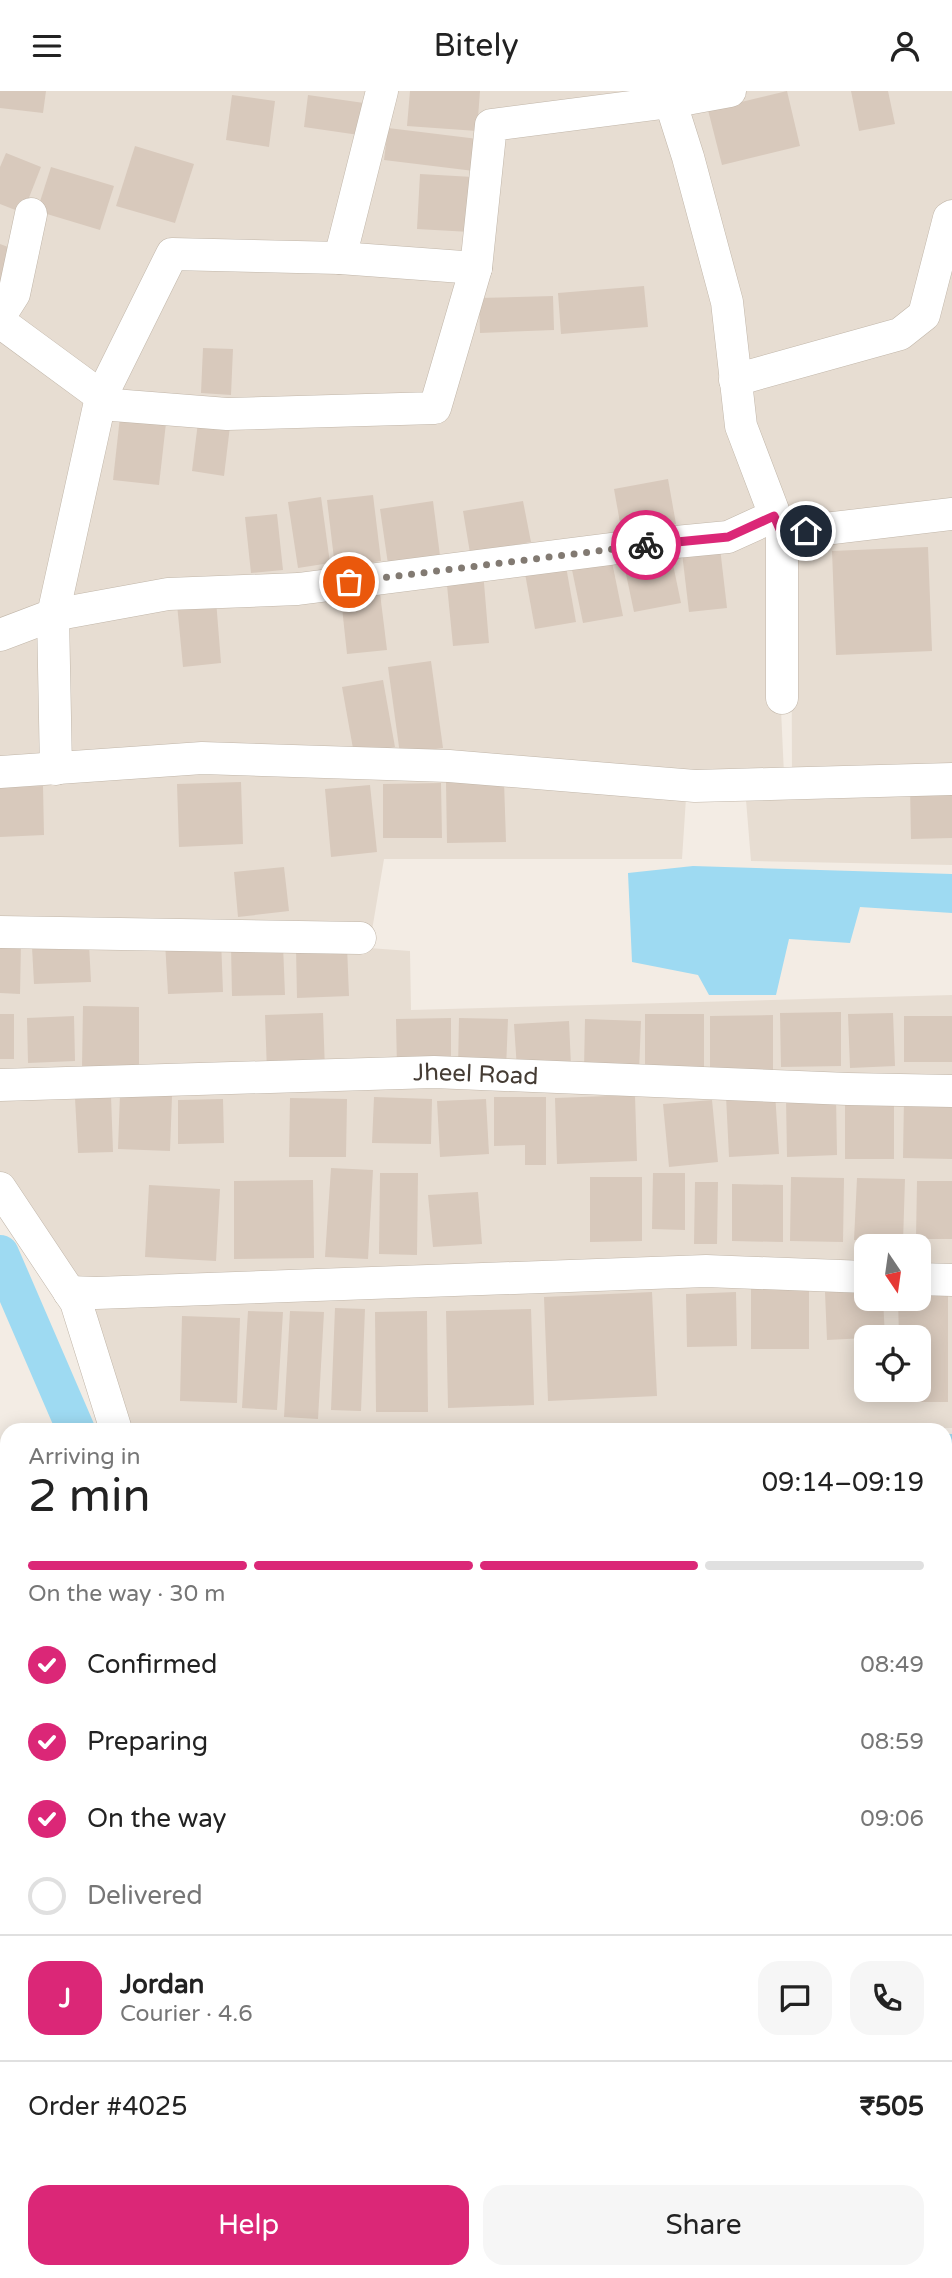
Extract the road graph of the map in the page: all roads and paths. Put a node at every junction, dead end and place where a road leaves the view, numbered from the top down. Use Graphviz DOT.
graph roads {
  1 [pos="382,91"];
  2 [pos="730,91"];
  3 [pos="669,96"];
  4 [pos="31,214"];
  5 [pos="952,216"];
  6 [pos="340,258"];
  7 [pos="476,268"];
  8 [pos="0,316"];
  9 [pos="0,322"];
  10 [pos="735,380"];
  11 [pos="101,397"];
  12 [pos="952,513"];
  13 [pos="775,516"];
  14 [pos="53,615"];
  15 [pos="0,635"];
  16 [pos="782,698"];
  17 [pos="56,769"];
  18 [pos="0,772"];
  19 [pos="952,779"];
  20 [pos="0,932"];
  21 [pos="360,939"];
  22 [pos="0,1085"];
  23 [pos="952,1091"];
  24 [pos="0,1188"];
  25 [pos="854,1277"];
  26 [pos="931,1279"];
  27 [pos="952,1280"];
  28 [pos="69,1292"];
  29 [pos="114,1423"];
  1 -- 6 [label="street"];
  2 -- 3 [label="street"];
  3 -- 7 [label="street"];
  3 -- 10 [label="street"];
  4 -- 8 [label="street"];
  5 -- 10 [label="street"];
  6 -- 7 [label="street"];
  6 -- 11 [label="street"];
  7 -- 11 [label="street"];
  9 -- 11 [label="street"];
  10 -- 13 [label="street"];
  11 -- 14 [label="street"];
  12 -- 13 [label="street"];
  13 -- 14 [label="street"];
  13 -- 16 [label="street"];
  14 -- 15 [label="street"];
  14 -- 17 [label="street"];
  17 -- 18 [label="street"];
  17 -- 19 [label="street"];
  20 -- 21 [label="street"];
  22 -- 23 [label="street, Jheel Road"];
  24 -- 28 [label="street"];
  25 -- 28 [label="street"];
  26 -- 27 [label="street"];
  28 -- 29 [label="street"];
}
